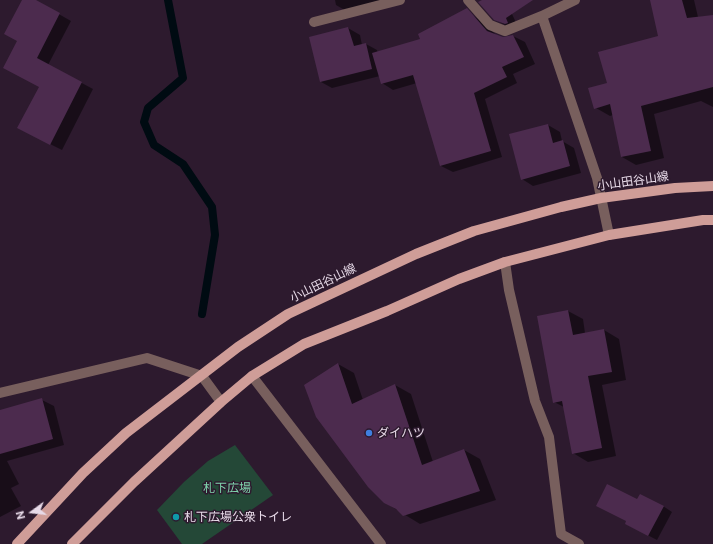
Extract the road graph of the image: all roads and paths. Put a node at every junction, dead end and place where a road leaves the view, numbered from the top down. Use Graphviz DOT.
graph roads {
  1 [pos="400,0"];
  2 [pos="468,0"];
  3 [pos="574,0"];
  4 [pos="542,16"];
  5 [pos="314,22"];
  6 [pos="713,186"];
  7 [pos="601,198"];
  8 [pos="713,220"];
  9 [pos="609,234"];
  10 [pos="505,262"];
  11 [pos="202,376"];
  12 [pos="252,376"];
  13 [pos="0,393"];
  14 [pos="221,402"];
  15 [pos="17,544"];
  16 [pos="72,544"];
  17 [pos="380,544"];
  18 [pos="579,544"];
  1 -- 5 [label="street"];
  2 -- 4 [label="street"];
  3 -- 4 [label="street"];
  4 -- 7 [label="street"];
  6 -- 7 [label="main road, 小山田谷山線"];
  7 -- 9 [label="street"];
  7 -- 11 [label="main road, 小山田谷山線"];
  8 -- 9 [label="main road"];
  9 -- 10 [label="main road"];
  10 -- 12 [label="main road"];
  10 -- 18 [label="street"];
  11 -- 13 [label="street"];
  11 -- 14 [label="street"];
  11 -- 15 [label="main road, 小山田谷山線"];
  12 -- 14 [label="main road"];
  12 -- 17 [label="street"];
  14 -- 16 [label="main road"];
}
